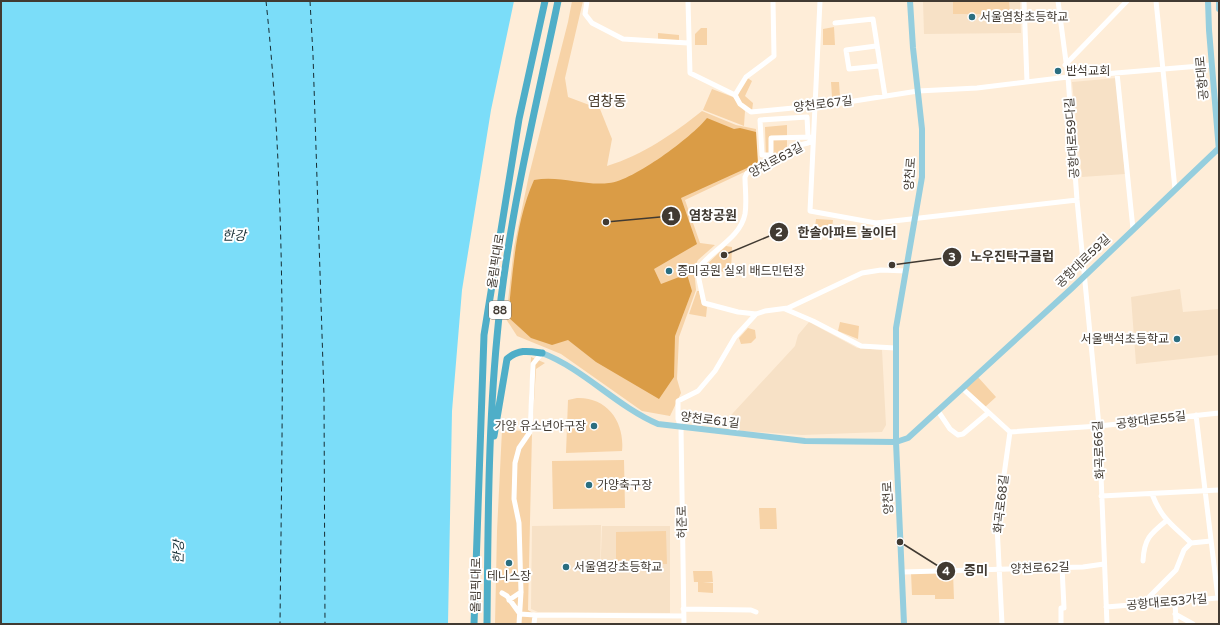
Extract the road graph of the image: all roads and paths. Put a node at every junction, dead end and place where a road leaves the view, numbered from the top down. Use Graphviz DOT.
graph roads {
  1 [pos="545,1"];
  2 [pos="558,1"];
  3 [pos="587,1"];
  4 [pos="688,1"];
  5 [pos="773,1"];
  6 [pos="820,1"];
  7 [pos="910,1"];
  8 [pos="1024,1"];
  9 [pos="1058,1"];
  10 [pos="1127,1"];
  11 [pos="1156,1"];
  12 [pos="1208,1"];
  13 [pos="1219,1"];
  14 [pos="1219,9"];
  15 [pos="835,23"];
  16 [pos="688,43"];
  17 [pos="876,46"];
  18 [pos="1065,65"];
  19 [pos="1212,65"];
  20 [pos="879,66"];
  21 [pos="1162,70"];
  22 [pos="1118,73"];
  23 [pos="1068,77"];
  24 [pos="1027,82"];
  25 [pos="918,91"];
  26 [pos="735,95"];
  27 [pos="884,96"];
  28 [pos="814,106"];
  29 [pos="795,137"];
  30 [pos="811,137"];
  31 [pos="790,141"];
  32 [pos="1219,148"];
  33 [pos="1219,152"];
  34 [pos="1175,189"];
  35 [pos="1077,200"];
  36 [pos="915,218"];
  37 [pos="1133,229"];
  38 [pos="906,271"];
  39 [pos="1084,276"];
  40 [pos="784,308"];
  41 [pos="756,314"];
  42 [pos="895,348"];
  43 [pos="542,353"];
  44 [pos="962,388"];
  45 [pos="938,411"];
  46 [pos="988,413"];
  47 [pos="1219,413"];
  48 [pos="1196,415"];
  49 [pos="1098,426"];
  50 [pos="681,428"];
  51 [pos="1010,432"];
  52 [pos="896,442"];
  53 [pos="488,470"];
  54 [pos="1219,490"];
  55 [pos="1205,492"];
  56 [pos="1152,494"];
  57 [pos="1102,496"];
  58 [pos="1166,521"];
  59 [pos="1211,541"];
  60 [pos="1192,543"];
  61 [pos="1143,561"];
  62 [pos="1104,564"];
  63 [pos="1062,567"];
  64 [pos="1217,569"];
  65 [pos="1000,570"];
  66 [pos="903,572"];
  67 [pos="521,592"];
  68 [pos="502,593"];
  69 [pos="510,600"];
  70 [pos="1175,601"];
  71 [pos="1149,604"];
  72 [pos="1106,607"];
  73 [pos="684,609"];
  74 [pos="756,612"];
  75 [pos="520,614"];
  76 [pos="1175,614"];
  77 [pos="535,615"];
  78 [pos="684,616"];
  79 [pos="474,624"];
  80 [pos="487,624"];
  81 [pos="519,624"];
  82 [pos="534,624"];
  83 [pos="684,624"];
  84 [pos="904,624"];
  85 [pos="1002,624"];
  86 [pos="1061,624"];
  87 [pos="1107,624"];
  88 [pos="1176,624"];
  89 [pos="1193,624"];
  1 -- 79 [label="highway, 올림픽대로 / 88"];
  2 -- 53 [label="highway, 올림픽대로 / 88"];
  3 -- 16 [label="street"];
  4 -- 16 [label="street, 양천로67길"];
  5 -- 26 [label="street"];
  6 -- 28 [label="street"];
  7 -- 25 [label="main road, 양천로"];
  8 -- 24 [label="street"];
  9 -- 18 [label="street, 공항대로59다길"];
  10 -- 18 [label="street"];
  11 -- 21 [label="street"];
  12 -- 19 [label="main road, 공항대로"];
  13 -- 14 [label="main road"];
  15 -- 17 [label="street"];
  16 -- 26 [label="street, 양천로67길"];
  17 -- 20 [label="street"];
  17 -- 20 [label="street"];
  18 -- 23 [label="street, 공항대로59다길"];
  19 -- 21 [label="street, 양천로67길"];
  19 -- 32 [label="main road, 공항대로"];
  20 -- 27 [label="street"];
  21 -- 22 [label="street, 양천로67길"];
  21 -- 34 [label="street"];
  22 -- 23 [label="street, 양천로67길"];
  22 -- 37 [label="street"];
  23 -- 24 [label="street, 양천로67길"];
  23 -- 35 [label="street, 공항대로59다길"];
  24 -- 25 [label="street, 양천로67길"];
  25 -- 27 [label="street, 양천로67길"];
  25 -- 36 [label="main road, 양천로"];
  26 -- 28 [label="street, 양천로67길"];
  27 -- 28 [label="street, 양천로67길"];
  28 -- 30 [label="street"];
  29 -- 30 [label="street"];
  29 -- 30 [label="street"];
  29 -- 31 [label="street"];
  30 -- 36 [label="street"];
  30 -- 41 [label="street, 양천로63길"];
  32 -- 33 [label="main road, 공항대로"];
  32 -- 34 [label="main road, 공항대로59길"];
  34 -- 37 [label="main road, 공항대로59길"];
  35 -- 36 [label="street"];
  35 -- 39 [label="street, 공항대로59다길"];
  36 -- 38 [label="main road, 양천로"];
  37 -- 39 [label="main road, 공항대로59길"];
  38 -- 40 [label="street, 양천로63길"];
  38 -- 42 [label="main road, 양천로"];
  39 -- 44 [label="main road, 공항대로59길"];
  39 -- 49 [label="street, 화곡로66길"];
  40 -- 41 [label="street, 양천로63길"];
  40 -- 42 [label="street"];
  41 -- 50 [label="street"];
  42 -- 52 [label="main road, 양천로"];
  43 -- 50 [label="main road, 양천로61길"];
  43 -- 53 [label="highway"];
  43 -- 67 [label="street"];
  44 -- 45 [label="main road, 공항대로59길"];
  44 -- 46 [label="street"];
  45 -- 46 [label="street"];
  45 -- 52 [label="main road, 공항대로59길"];
  46 -- 51 [label="street"];
  47 -- 48 [label="street, 공항대로55길"];
  48 -- 49 [label="street, 공항대로55길"];
  48 -- 55 [label="street, 공항대로55길"];
  49 -- 51 [label="street, 공항대로55길"];
  49 -- 57 [label="street, 화곡로66길"];
  50 -- 52 [label="main road, 양천로61길"];
  50 -- 73 [label="street, 허준로"];
  51 -- 65 [label="street, 화곡로68길"];
  52 -- 66 [label="main road, 양천로"];
  53 -- 80 [label="highway, 올림픽대로 / 88"];
  54 -- 55 [label="street"];
  55 -- 56 [label="street"];
  55 -- 59 [label="street, 공항대로53가길"];
  56 -- 57 [label="street"];
  56 -- 58 [label="street"];
  57 -- 62 [label="street, 화곡로66길"];
  58 -- 60 [label="street"];
  58 -- 61 [label="street"];
  59 -- 60 [label="street"];
  59 -- 64 [label="street, 공항대로53가길"];
  60 -- 71 [label="street"];
  62 -- 63 [label="street, 양천로62길"];
  62 -- 72 [label="street, 화곡로66길"];
  63 -- 65 [label="street, 양천로62길"];
  63 -- 86 [label="street"];
  64 -- 70 [label="street, 공항대로53가길"];
  65 -- 66 [label="street, 양천로62길"];
  65 -- 85 [label="street, 화곡로68길"];
  66 -- 84 [label="main road, 양천로"];
  67 -- 69 [label="street"];
  67 -- 75 [label="street"];
  68 -- 69 [label="street"];
  69 -- 75 [label="street"];
  70 -- 71 [label="street, 공항대로53가길"];
  70 -- 76 [label="street"];
  71 -- 72 [label="street, 공항대로53가길"];
  72 -- 87 [label="street, 화곡로66길"];
  73 -- 74 [label="street"];
  73 -- 78 [label="street, 허준로"];
  75 -- 77 [label="street"];
  75 -- 81 [label="street"];
  76 -- 88 [label="street"];
  76 -- 89 [label="street"];
  77 -- 78 [label="street"];
  77 -- 82 [label="street"];
  78 -- 83 [label="street, 허준로"];
}
